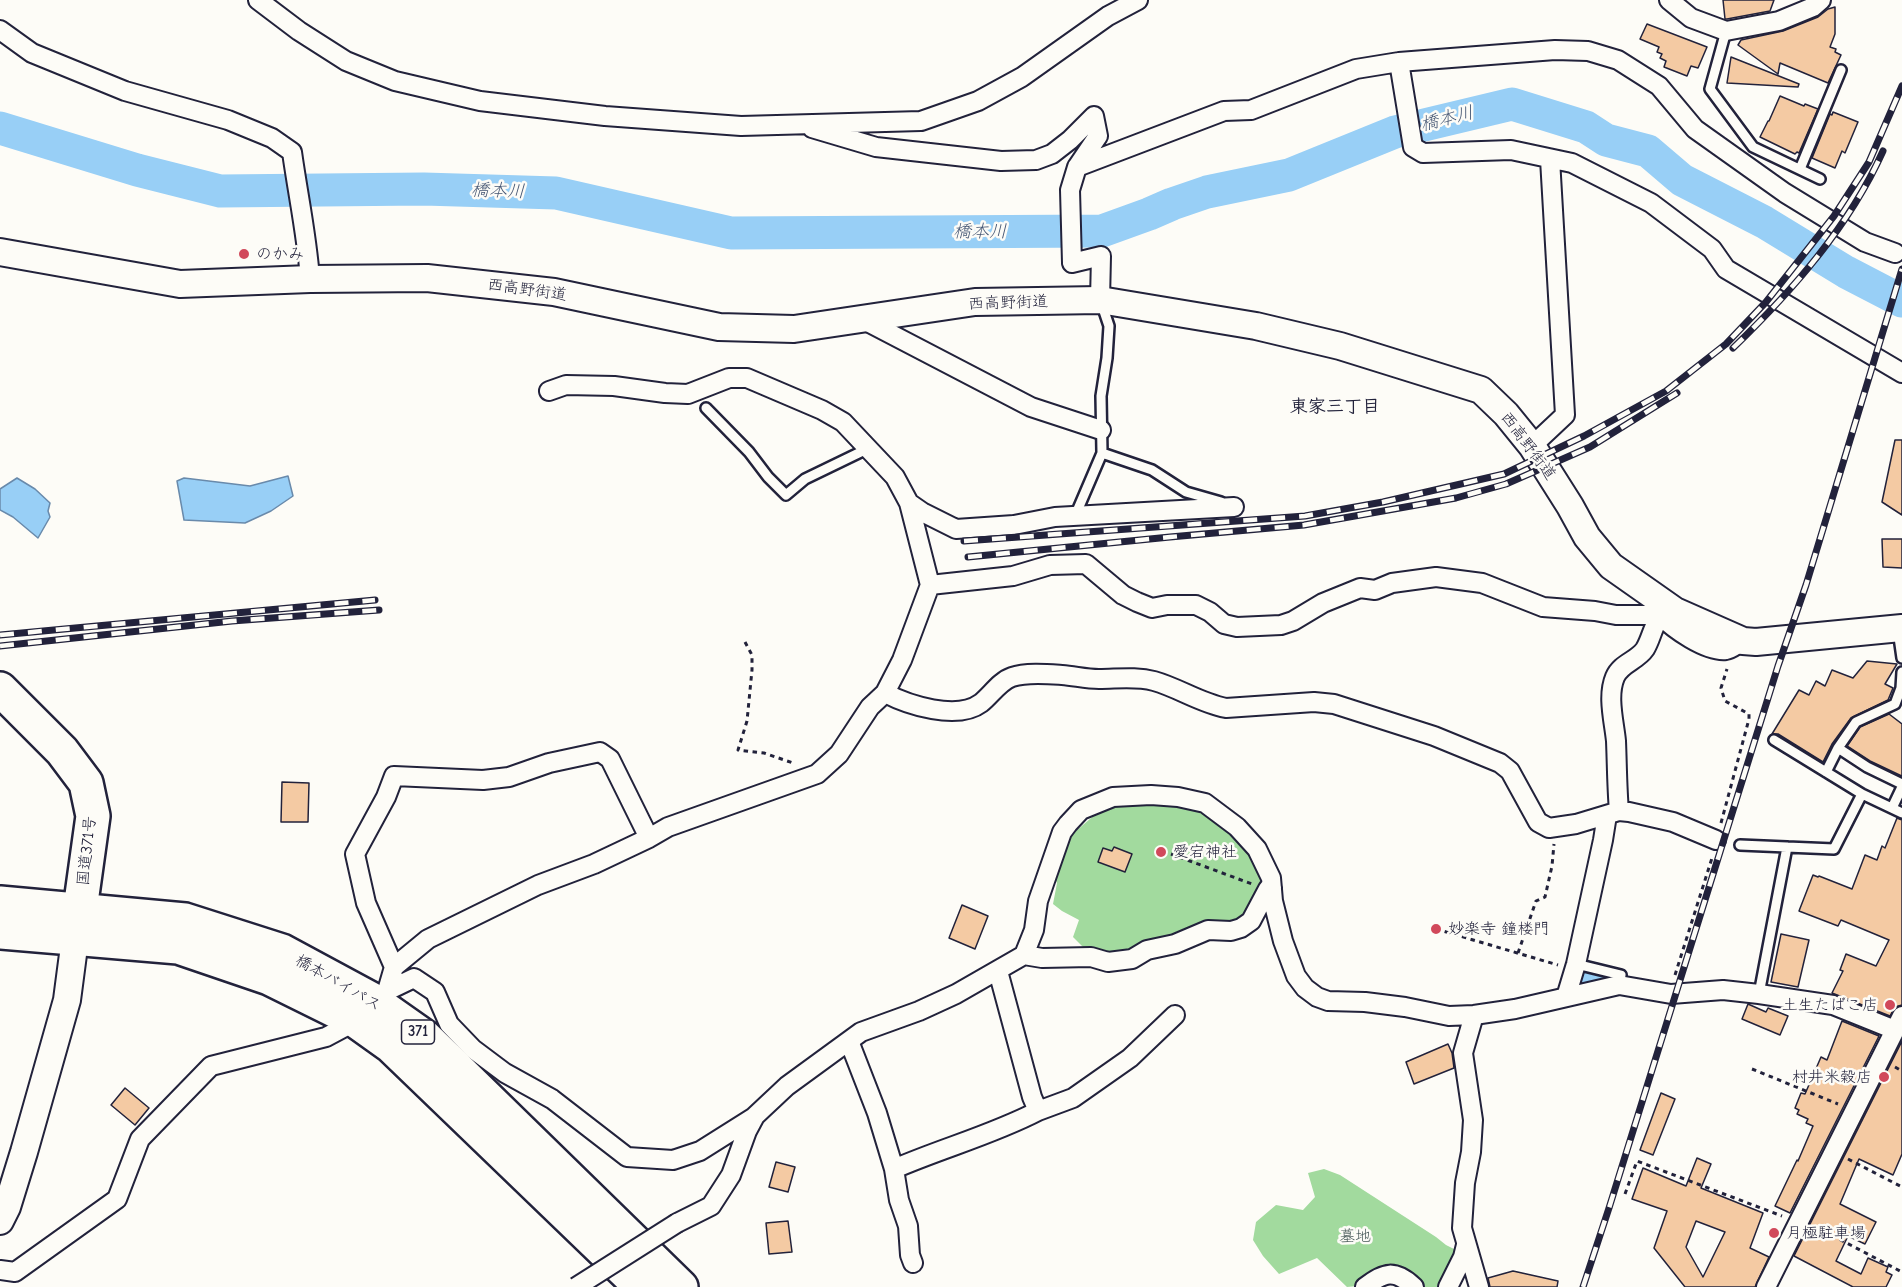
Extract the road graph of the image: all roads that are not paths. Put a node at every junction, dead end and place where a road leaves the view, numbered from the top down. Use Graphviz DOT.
graph roads {
  1 [pos="258,0"];
  2 [pos="1138,0"];
  3 [pos="1669,0"];
  4 [pos="1821,0"];
  5 [pos="0,30"];
  6 [pos="1726,31"];
  7 [pos="1399,62"];
  8 [pos="1841,70"];
  9 [pos="800,124"];
  10 [pos="1550,159"];
  11 [pos="1077,166"];
  12 [pos="1800,169"];
  13 [pos="1821,179"];
  14 [pos="0,252"];
  15 [pos="1895,253"];
  16 [pos="310,279"];
  17 [pos="1100,300"];
  18 [pos="862,319"];
  19 [pos="1902,373"];
  20 [pos="549,392"];
  21 [pos="706,408"];
  22 [pos="1101,430"];
  23 [pos="1532,446"];
  24 [pos="867,449"];
  25 [pos="1102,453"];
  26 [pos="909,503"];
  27 [pos="1234,507"];
  28 [pos="1075,516"];
  29 [pos="930,585"];
  30 [pos="1666,612"];
  31 [pos="1900,629"];
  32 [pos="1902,658"];
  33 [pos="1902,672"];
  34 [pos="0,689"];
  35 [pos="885,693"];
  36 [pos="1774,740"];
  37 [pos="1838,748"];
  38 [pos="1826,772"];
  39 [pos="1902,786"];
  40 [pos="1862,794"];
  41 [pos="1892,808"];
  42 [pos="1613,813"];
  43 [pos="1902,813"];
  44 [pos="649,838"];
  45 [pos="1716,840"];
  46 [pos="1740,845"];
  47 [pos="1787,847"];
  48 [pos="1270,888"];
  49 [pos="0,903"];
  50 [pos="78,924"];
  51 [pos="0,932"];
  52 [pos="1024,955"];
  53 [pos="1576,964"];
  54 [pos="394,967"];
  55 [pos="998,970"];
  56 [pos="1619,985"];
  57 [pos="1759,994"];
  58 [pos="1566,997"];
  59 [pos="371,1004"];
  60 [pos="1175,1015"];
  61 [pos="1474,1015"];
  62 [pos="1899,1023"];
  63 [pos="849,1041"];
  64 [pos="1038,1111"];
  65 [pos="755,1116"];
  66 [pos="894,1169"];
  67 [pos="0,1221"];
  68 [pos="1466,1245"];
  69 [pos="913,1263"];
  70 [pos="0,1270"];
  71 [pos="576,1287"];
  72 [pos="641,1287"];
  73 [pos="681,1287"];
  74 [pos="1365,1287"];
  75 [pos="1414,1287"];
  76 [pos="1448,1287"];
  77 [pos="1479,1287"];
  78 [pos="1766,1287"];
  1 -- 9 [label="street"];
  2 -- 9 [label="street"];
  3 -- 6 [label="street"];
  4 -- 6 [label="street"];
  5 -- 16 [label="street"];
  6 -- 12 [label="lane"];
  7 -- 10 [label="street"];
  7 -- 11 [label="street"];
  7 -- 15 [label="street"];
  8 -- 12 [label="lane"];
  9 -- 11 [label="street"];
  10 -- 19 [label="street"];
  10 -- 23 [label="street"];
  11 -- 17 [label="street"];
  12 -- 13 [label="lane"];
  14 -- 16 [label="street, 西高野街道"];
  16 -- 18 [label="street, 西高野街道"];
  17 -- 18 [label="street, 西高野街道"];
  17 -- 22 [label="lane"];
  17 -- 23 [label="street, 西高野街道"];
  18 -- 22 [label="street"];
  20 -- 24 [label="street"];
  21 -- 24 [label="lane"];
  22 -- 25 [label="lane"];
  23 -- 30 [label="street, 西高野街道"];
  24 -- 26 [label="street"];
  25 -- 27 [label="lane"];
  25 -- 28 [label="lane"];
  26 -- 28 [label="street"];
  26 -- 29 [label="street"];
  27 -- 28 [label="street"];
  29 -- 30 [label="street"];
  29 -- 35 [label="street"];
  30 -- 31 [label="street, 西高野街道"];
  30 -- 42 [label="street"];
  31 -- 32 [label="lane"];
  33 -- 37 [label="lane"];
  34 -- 50 [label="highway, 国道371号"];
  35 -- 42 [label="street"];
  35 -- 44 [label="street"];
  36 -- 38 [label="lane"];
  37 -- 38 [label="lane"];
  37 -- 39 [label="lane"];
  38 -- 40 [label="lane"];
  39 -- 41 [label="lane"];
  40 -- 41 [label="lane"];
  40 -- 47 [label="lane"];
  41 -- 43 [label="lane"];
  42 -- 45 [label="street"];
  42 -- 53 [label="street"];
  44 -- 54 [label="street"];
  44 -- 54 [label="street"];
  46 -- 47 [label="lane"];
  47 -- 57 [label="lane"];
  48 -- 52 [label="street"];
  48 -- 52 [label="street"];
  48 -- 61 [label="street"];
  49 -- 50 [label="highway, 橋本バイパス / 371"];
  50 -- 51 [label="highway, 橋本バイパス / 371"];
  50 -- 59 [label="highway, 橋本バイパス / 371"];
  50 -- 67 [label="street"];
  52 -- 55 [label="street"];
  53 -- 56 [label="lane"];
  53 -- 58 [label="street"];
  54 -- 59 [label="street"];
  55 -- 63 [label="street"];
  55 -- 64 [label="street"];
  56 -- 57 [label="street"];
  56 -- 58 [label="street"];
  57 -- 62 [label="street"];
  58 -- 61 [label="street"];
  59 -- 65 [label="street"];
  59 -- 70 [label="street"];
  59 -- 72 [label="highway, 橋本バイパス / 371"];
  59 -- 73 [label="highway, 橋本バイパス / 371"];
  60 -- 64 [label="street"];
  61 -- 68 [label="street"];
  62 -- 78 [label="street"];
  63 -- 65 [label="street"];
  63 -- 66 [label="street"];
  64 -- 66 [label="street"];
  65 -- 71 [label="street, bridge"];
  66 -- 69 [label="street"];
  68 -- 76 [label="street"];
  68 -- 77 [label="street"];
  74 -- 75 [label="street"];
}
